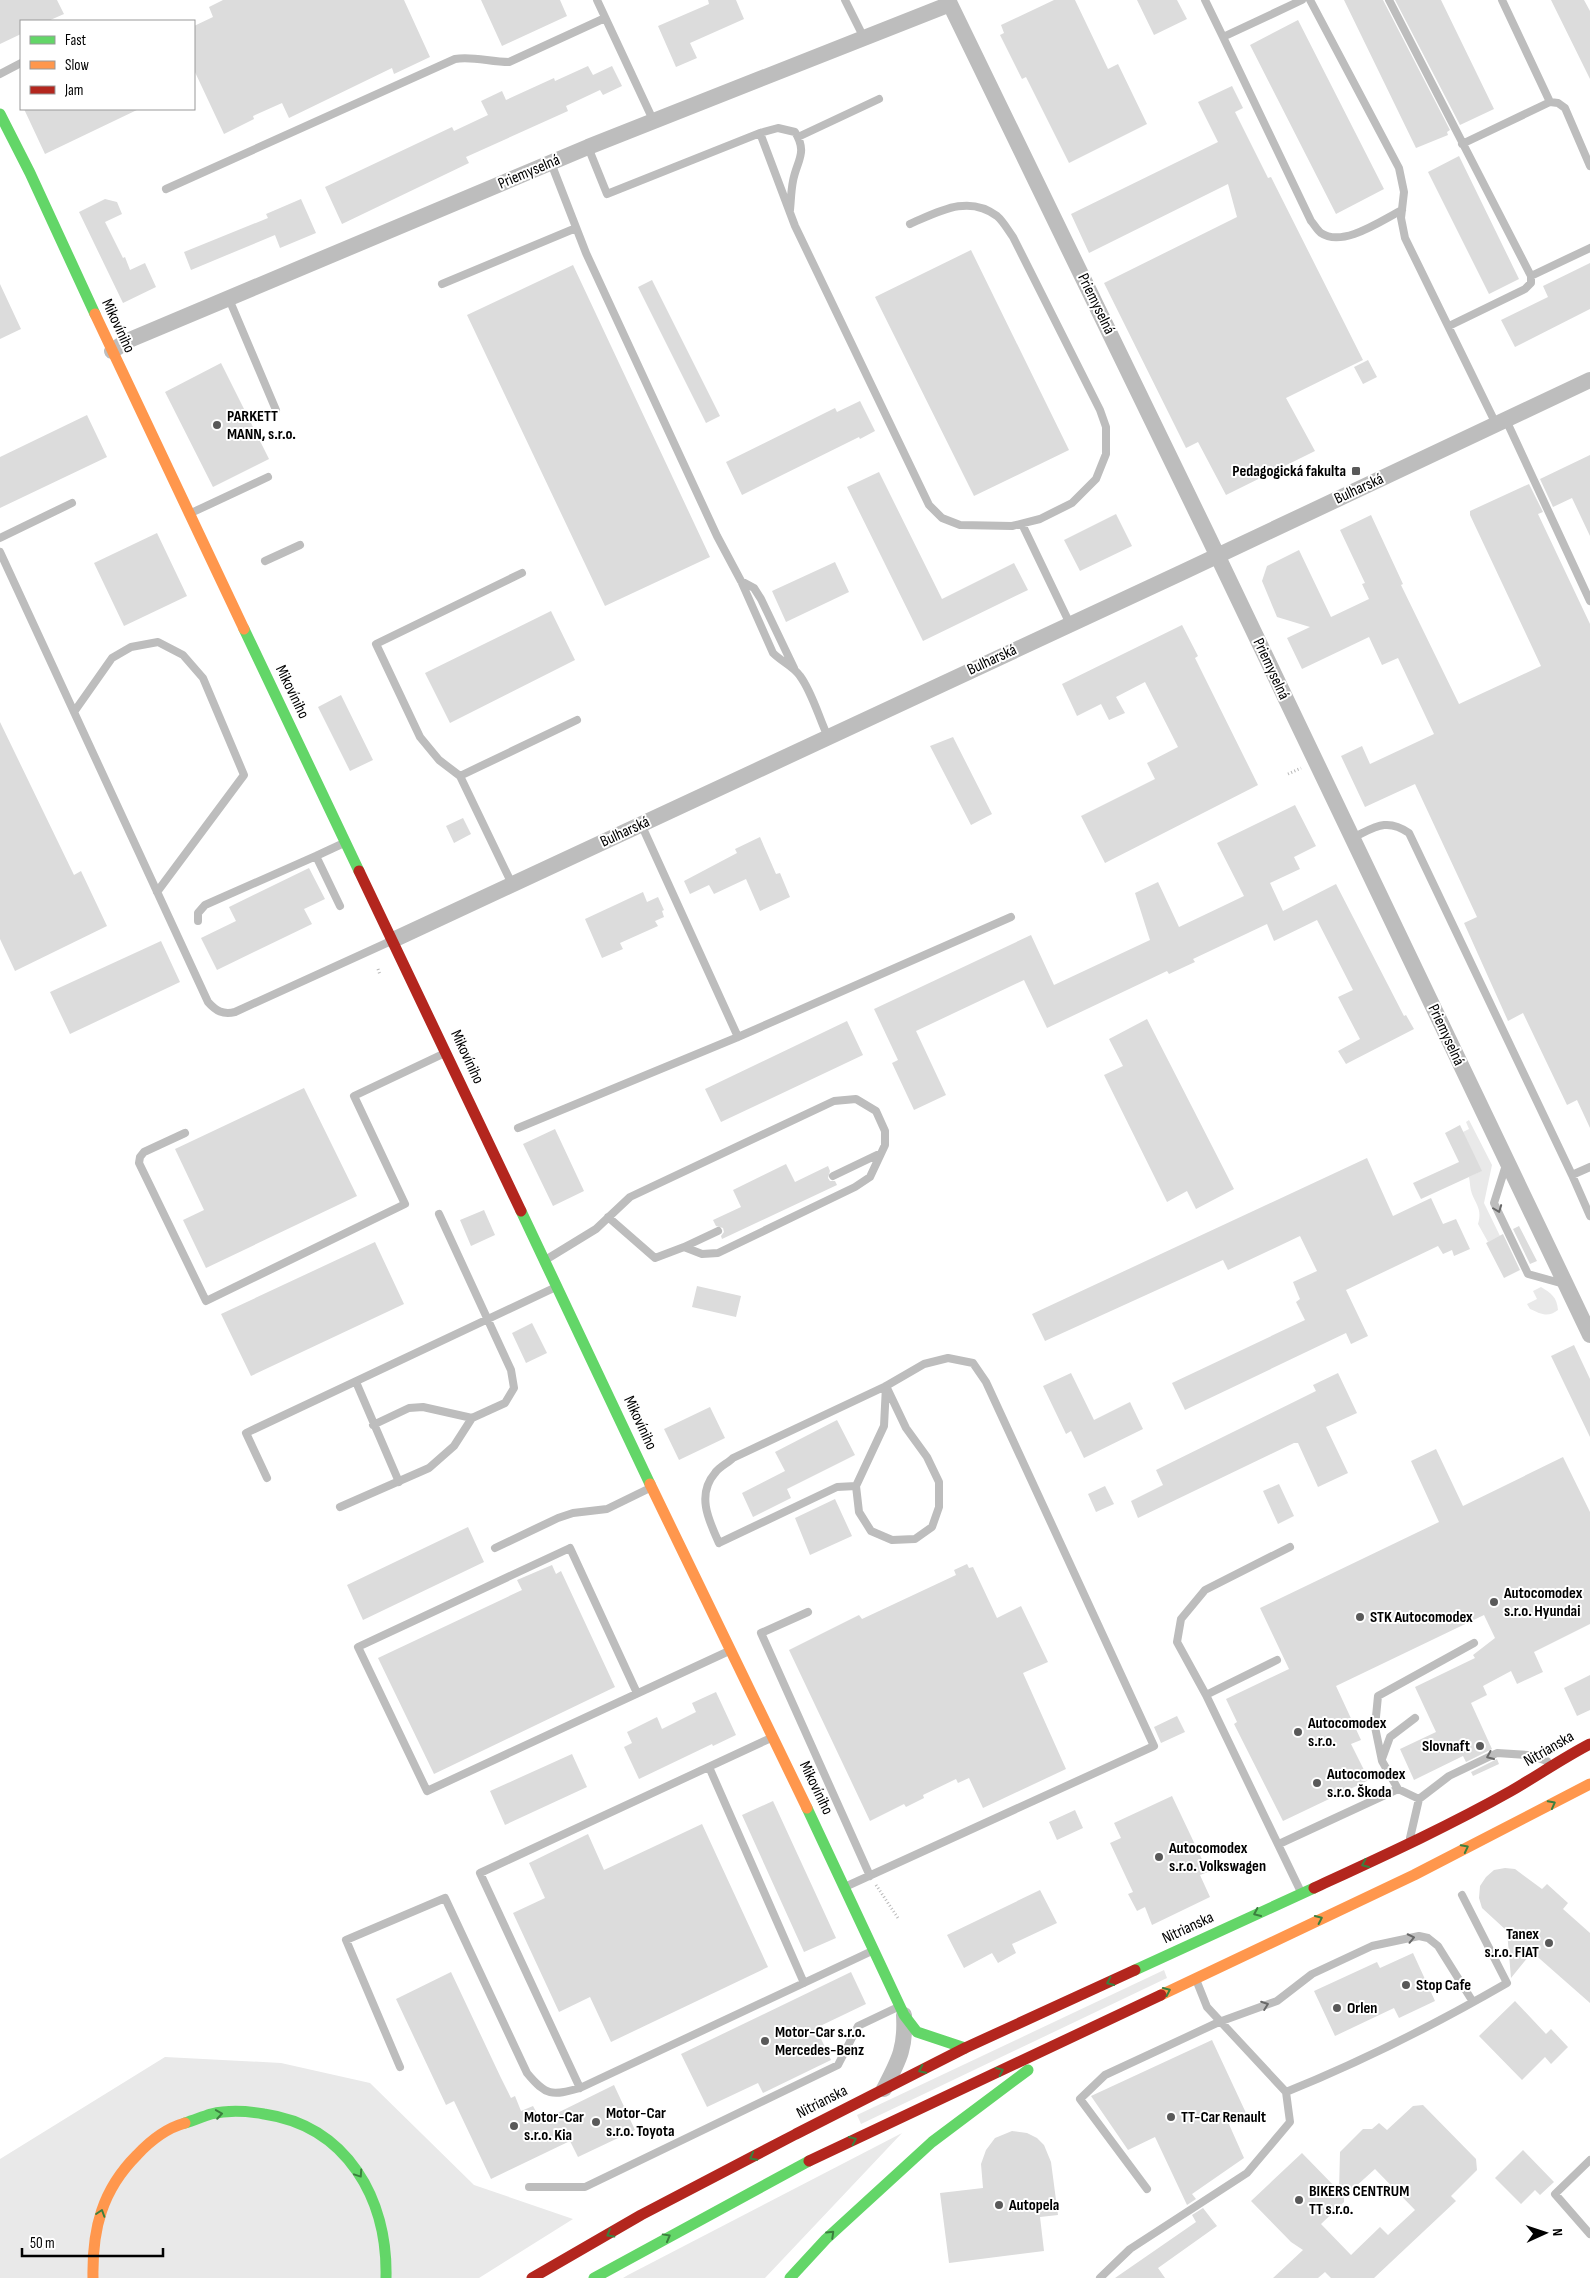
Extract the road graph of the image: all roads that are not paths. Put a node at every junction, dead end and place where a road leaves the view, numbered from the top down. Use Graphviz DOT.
graph roads {
  1 [pos="597,0"];
  2 [pos="845,0"];
  3 [pos="1205,0"];
  4 [pos="1302,0"];
  5 [pos="1310,0"];
  6 [pos="1389,0"];
  7 [pos="1502,0"];
  8 [pos="949,2"];
  9 [pos="605,18"];
  10 [pos="1223,37"];
  11 [pos="864,38"];
  12 [pos="20,64"];
  13 [pos="0,74"];
  14 [pos="879,99"];
  15 [pos="1550,102"];
  16 [pos="0,114"];
  17 [pos="654,122"];
  18 [pos="760,133"];
  19 [pos="798,137"];
  20 [pos="1462,144"];
  21 [pos="588,147"];
  22 [pos="551,163"];
  23 [pos="1590,166"];
  24 [pos="166,189"];
  25 [pos="1402,210"];
  26 [pos="790,212"];
  27 [pos="910,224"];
  28 [pos="576,228"];
  29 [pos="1590,248"];
  30 [pos="1531,276"];
  31 [pos="442,284"];
  32 [pos="228,299"];
  33 [pos="1449,326"];
  34 [pos="112,351"];
  35 [pos="1590,380"];
  36 [pos="276,410"];
  37 [pos="1501,422"];
  38 [pos="268,477"];
  39 [pos="72,503"];
  40 [pos="189,514"];
  41 [pos="1022,524"];
  42 [pos="0,538"];
  43 [pos="300,545"];
  44 [pos="0,552"];
  45 [pos="1217,555"];
  46 [pos="265,561"];
  47 [pos="522,573"];
  48 [pos="741,581"];
  49 [pos="1590,601"];
  50 [pos="1070,624"];
  51 [pos="794,668"];
  52 [pos="74,712"];
  53 [pos="577,720"];
  54 [pos="828,737"];
  55 [pos="460,776"];
  56 [pos="641,824"];
  57 [pos="1352,838"];
  58 [pos="346,842"];
  59 [pos="316,856"];
  60 [pos="512,884"];
  61 [pos="157,892"];
  62 [pos="340,906"];
  63 [pos="1011,917"];
  64 [pos="198,921"];
  65 [pos="393,940"];
  66 [pos="738,1036"];
  67 [pos="446,1052"];
  68 [pos="518,1128"];
  69 [pos="185,1134"];
  70 [pos="881,1153"];
  71 [pos="1507,1163"];
  72 [pos="1590,1167"];
  73 [pos="1572,1175"];
  74 [pos="833,1176"];
  75 [pos="439,1214"];
  76 [pos="1590,1216"];
  77 [pos="608,1217"];
  78 [pos="718,1231"];
  79 [pos="684,1247"];
  80 [pos="545,1260"];
  81 [pos="1566,1284"];
  82 [pos="558,1287"];
  83 [pos="488,1321"];
  84 [pos="1590,1335"];
  85 [pos="356,1382"];
  86 [pos="886,1386"];
  87 [pos="472,1418"];
  88 [pos="373,1425"];
  89 [pos="267,1478"];
  90 [pos="399,1482"];
  91 [pos="856,1486"];
  92 [pos="652,1487"];
  93 [pos="340,1507"];
  94 [pos="1290,1547"];
  95 [pos="495,1548"];
  96 [pos="808,1612"];
  97 [pos="1474,1643"];
  98 [pos="731,1650"];
  99 [pos="1277,1660"];
  100 [pos="638,1693"];
  101 [pos="1206,1695"];
  102 [pos="1415,1718"];
  103 [pos="773,1737"];
  104 [pos="1590,1744"];
  105 [pos="1382,1761"];
  106 [pos="1554,1764"];
  107 [pos="708,1767"];
  108 [pos="1590,1784"];
  109 [pos="1398,1789"];
  110 [pos="1418,1799"];
  111 [pos="1280,1844"];
  112 [pos="1410,1844"];
  113 [pos="870,1876"];
  114 [pos="845,1887"];
  115 [pos="1302,1893"];
  116 [pos="1462,1895"];
  117 [pos="874,1950"];
  118 [pos="1196,1978"];
  119 [pos="804,1983"];
  120 [pos="1473,2002"];
  121 [pos="902,2010"];
  122 [pos="1219,2022"];
  123 [pos="1076,2034"];
  124 [pos="965,2048"];
  125 [pos="400,2067"];
  126 [pos="580,2088"];
  127 [pos="884,2089"];
  128 [pos="1286,2092"];
  129 [pos="1590,2160"];
  130 [pos="529,2186"];
  131 [pos="1147,2189"];
  132 [pos="1590,2234"];
  133 [pos="93,2278"];
  134 [pos="386,2278"];
  135 [pos="532,2278"];
  136 [pos="594,2278"];
  137 [pos="790,2278"];
  138 [pos="1100,2278"];
  1 -- 9 [label="lane"];
  2 -- 11 [label="lane"];
  3 -- 10 [label="lane"];
  4 -- 10 [label="lane"];
  5 -- 25 [label="lane"];
  6 -- 20 [label="lane"];
  7 -- 15 [label="lane"];
  8 -- 11 [label="street, Priemyselná"];
  8 -- 45 [label="street, Priemyselná"];
  9 -- 17 [label="lane"];
  9 -- 24 [label="lane"];
  10 -- 25 [label="lane"];
  11 -- 17 [label="street, Priemyselná"];
  12 -- 13 [label="lane"];
  14 -- 19 [label="lane"];
  15 -- 20 [label="lane"];
  15 -- 23 [label="lane"];
  16 -- 34 [label="main road, Mikovíniho"];
  17 -- 21 [label="street, Priemyselná"];
  18 -- 19 [label="lane"];
  18 -- 21 [label="lane"];
  18 -- 26 [label="lane"];
  19 -- 26 [label="lane"];
  20 -- 30 [label="lane"];
  21 -- 22 [label="street, Priemyselná"];
  22 -- 28 [label="lane"];
  22 -- 32 [label="street, Priemyselná"];
  25 -- 33 [label="lane"];
  26 -- 41 [label="lane"];
  27 -- 41 [label="lane"];
  28 -- 31 [label="lane"];
  28 -- 48 [label="lane"];
  29 -- 30 [label="lane"];
  30 -- 33 [label="lane"];
  32 -- 34 [label="street, Priemyselná"];
  32 -- 36 [label="lane"];
  33 -- 37 [label="lane"];
  34 -- 40 [label="main road, Mikovíniho"];
  35 -- 37 [label="street, Bulharská"];
  37 -- 45 [label="street, Bulharská"];
  37 -- 49 [label="lane"];
  38 -- 40 [label="lane"];
  39 -- 42 [label="lane"];
  40 -- 58 [label="main road, Mikovíniho"];
  41 -- 50 [label="lane"];
  43 -- 46 [label="lane"];
  44 -- 52 [label="lane"];
  45 -- 50 [label="street, Bulharská"];
  45 -- 57 [label="street, Priemyselná"];
  47 -- 55 [label="lane"];
  48 -- 51 [label="lane"];
  48 -- 51 [label="lane"];
  50 -- 54 [label="street, Bulharská"];
  51 -- 54 [label="lane"];
  52 -- 61 [label="lane"];
  52 -- 61 [label="lane"];
  53 -- 55 [label="lane"];
  54 -- 56 [label="street, Bulharská"];
  55 -- 60 [label="lane"];
  56 -- 60 [label="street, Bulharská"];
  56 -- 66 [label="lane"];
  57 -- 71 [label="street, Priemyselná"];
  57 -- 73 [label="lane"];
  58 -- 59 [label="lane"];
  58 -- 65 [label="main road, Mikovíniho"];
  59 -- 62 [label="lane"];
  59 -- 64 [label="lane"];
  60 -- 65 [label="street, Bulharská"];
  61 -- 65 [label="lane"];
  63 -- 66 [label="lane"];
  65 -- 67 [label="main road, Mikovíniho"];
  66 -- 68 [label="lane"];
  67 -- 69 [label="lane"];
  67 -- 80 [label="main road, Mikovíniho"];
  70 -- 74 [label="lane"];
  70 -- 77 [label="lane"];
  70 -- 79 [label="lane"];
  71 -- 81 [label="street, Priemyselná"];
  71 -- 81 [label="lane, one-way"];
  72 -- 73 [label="lane"];
  73 -- 76 [label="lane"];
  75 -- 83 [label="lane"];
  77 -- 79 [label="lane"];
  77 -- 80 [label="lane"];
  78 -- 79 [label="lane"];
  80 -- 82 [label="main road, Mikovíniho"];
  81 -- 84 [label="street, Priemyselná"];
  82 -- 83 [label="lane"];
  82 -- 92 [label="main road, Mikovíniho"];
  83 -- 85 [label="lane"];
  83 -- 87 [label="lane"];
  85 -- 88 [label="lane"];
  85 -- 89 [label="lane"];
  86 -- 91 [label="lane"];
  86 -- 91 [label="lane"];
  86 -- 91 [label="lane"];
  86 -- 113 [label="lane"];
  87 -- 88 [label="lane"];
  87 -- 90 [label="lane"];
  88 -- 90 [label="lane"];
  90 -- 93 [label="lane"];
  92 -- 95 [label="lane"];
  92 -- 98 [label="main road, Mikovíniho"];
  94 -- 101 [label="lane"];
  96 -- 113 [label="lane"];
  97 -- 105 [label="lane"];
  98 -- 100 [label="lane"];
  98 -- 103 [label="main road, Mikovíniho"];
  99 -- 101 [label="lane"];
  100 -- 100 [label="lane"];
  101 -- 111 [label="lane"];
  102 -- 105 [label="lane"];
  103 -- 107 [label="lane"];
  103 -- 114 [label="main road, Mikovíniho"];
  104 -- 106 [label="main road, Nitrianska"];
  105 -- 109 [label="lane"];
  106 -- 110 [label="lane, one-way"];
  106 -- 112 [label="main road, Nitrianska"];
  107 -- 119 [label="lane"];
  107 -- 126 [label="lane"];
  118 -- 108 [label="main road, one-way"];
  109 -- 110 [label="lane"];
  109 -- 111 [label="lane"];
  110 -- 112 [label="lane"];
  111 -- 115 [label="lane"];
  112 -- 115 [label="main road, Nitrianska, one-way"];
  113 -- 114 [label="lane"];
  114 -- 117 [label="main road, Mikovíniho"];
  115 -- 124 [label="main road, Nitrianska, one-way"];
  116 -- 120 [label="lane"];
  117 -- 119 [label="lane"];
  117 -- 121 [label="main road, Mikovíniho"];
  118 -- 122 [label="lane"];
  123 -- 118 [label="main road, one-way"];
  119 -- 126 [label="lane"];
  122 -- 120 [label="lane, one-way"];
  120 -- 128 [label="lane"];
  121 -- 124 [label="main road, Mikovíniho"];
  121 -- 127 [label="street"];
  121 -- 130 [label="lane"];
  122 -- 128 [label="lane"];
  122 -- 131 [label="lane"];
  136 -- 123 [label="main road, one-way"];
  137 -- 123 [label="main road, one-way"];
  124 -- 127 [label="main road, Nitrianska, one-way"];
  125 -- 126 [label="lane"];
  127 -- 135 [label="main road, Nitrianska, one-way"];
  128 -- 138 [label="lane"];
  129 -- 132 [label="lane"];
  133 -- 134 [label="main road, one-way"];
}
